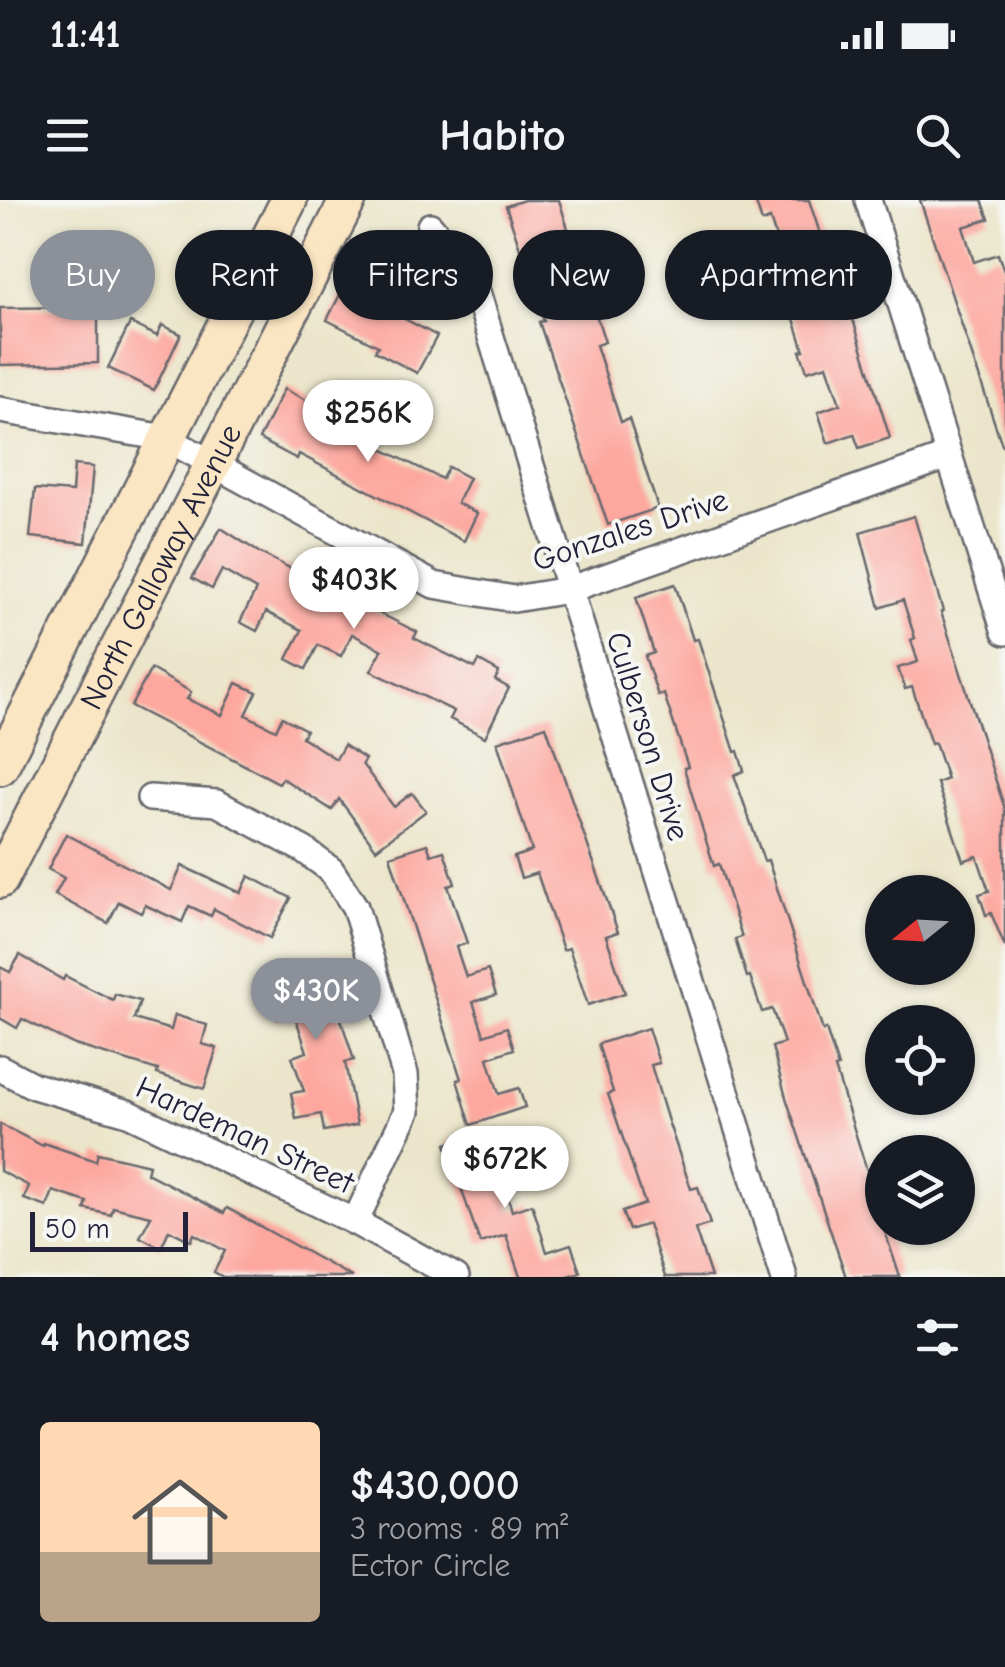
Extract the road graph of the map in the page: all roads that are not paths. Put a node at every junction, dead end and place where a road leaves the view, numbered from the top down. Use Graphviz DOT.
graph roads {
  1 [pos="289,200"];
  2 [pos="348,200"];
  3 [pos="868,200"];
  4 [pos="430,226"];
  5 [pos="0,410"];
  6 [pos="166,438"];
  7 [pos="949,456"];
  8 [pos="214,463"];
  9 [pos="568,590"];
  10 [pos="1005,632"];
  11 [pos="0,767"];
  12 [pos="150,798"];
  13 [pos="0,880"];
  14 [pos="0,1068"];
  15 [pos="355,1222"];
  16 [pos="456,1277"];
  17 [pos="784,1277"];
  1 -- 6 [label="main road, North Galloway Avenue"];
  2 -- 8 [label="main road, North Galloway Avenue"];
  3 -- 7 [label="street"];
  4 -- 9 [label="street, Culberson Drive"];
  5 -- 6 [label="street, Gonzales Drive"];
  6 -- 8 [label="street, Gonzales Drive"];
  6 -- 11 [label="main road, North Galloway Avenue"];
  7 -- 9 [label="street, Gonzales Drive"];
  7 -- 10 [label="street"];
  8 -- 9 [label="street, Gonzales Drive"];
  8 -- 13 [label="main road, North Galloway Avenue"];
  9 -- 17 [label="street, Culberson Drive"];
  12 -- 15 [label="street"];
  14 -- 15 [label="street, Hardeman Street"];
  15 -- 16 [label="street, Hardeman Street"];
}
